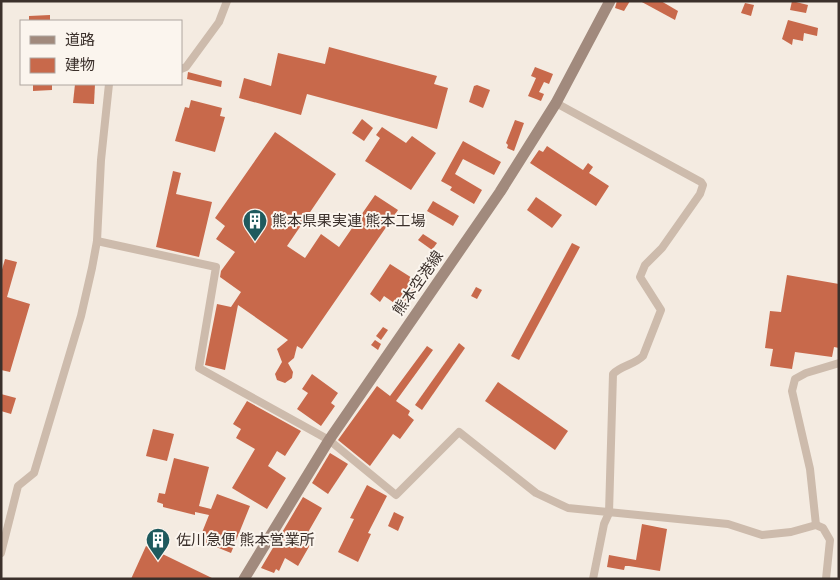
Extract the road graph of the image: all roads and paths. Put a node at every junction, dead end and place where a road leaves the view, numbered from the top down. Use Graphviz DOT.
graph roads {
  1 [pos="227,1"];
  2 [pos="610,1"];
  3 [pos="182,68"];
  4 [pos="109,85"];
  5 [pos="556,103"];
  6 [pos="97,241"];
  7 [pos="839,363"];
  8 [pos="329,440"];
  9 [pos="610,513"];
  10 [pos="816,525"];
  11 [pos="1,553"];
  12 [pos="248,575"];
  13 [pos="593,579"];
  14 [pos="826,579"];
  1 -- 3 [label="street"];
  2 -- 5 [label="main road, 熊本空港線"];
  4 -- 6 [label="street"];
  5 -- 8 [label="main road, 熊本空港線"];
  5 -- 9 [label="street"];
  6 -- 8 [label="street"];
  6 -- 11 [label="street"];
  7 -- 10 [label="street"];
  8 -- 9 [label="street"];
  8 -- 12 [label="main road, 熊本空港線"];
  9 -- 10 [label="street"];
  9 -- 13 [label="street"];
  10 -- 14 [label="street"];
}
